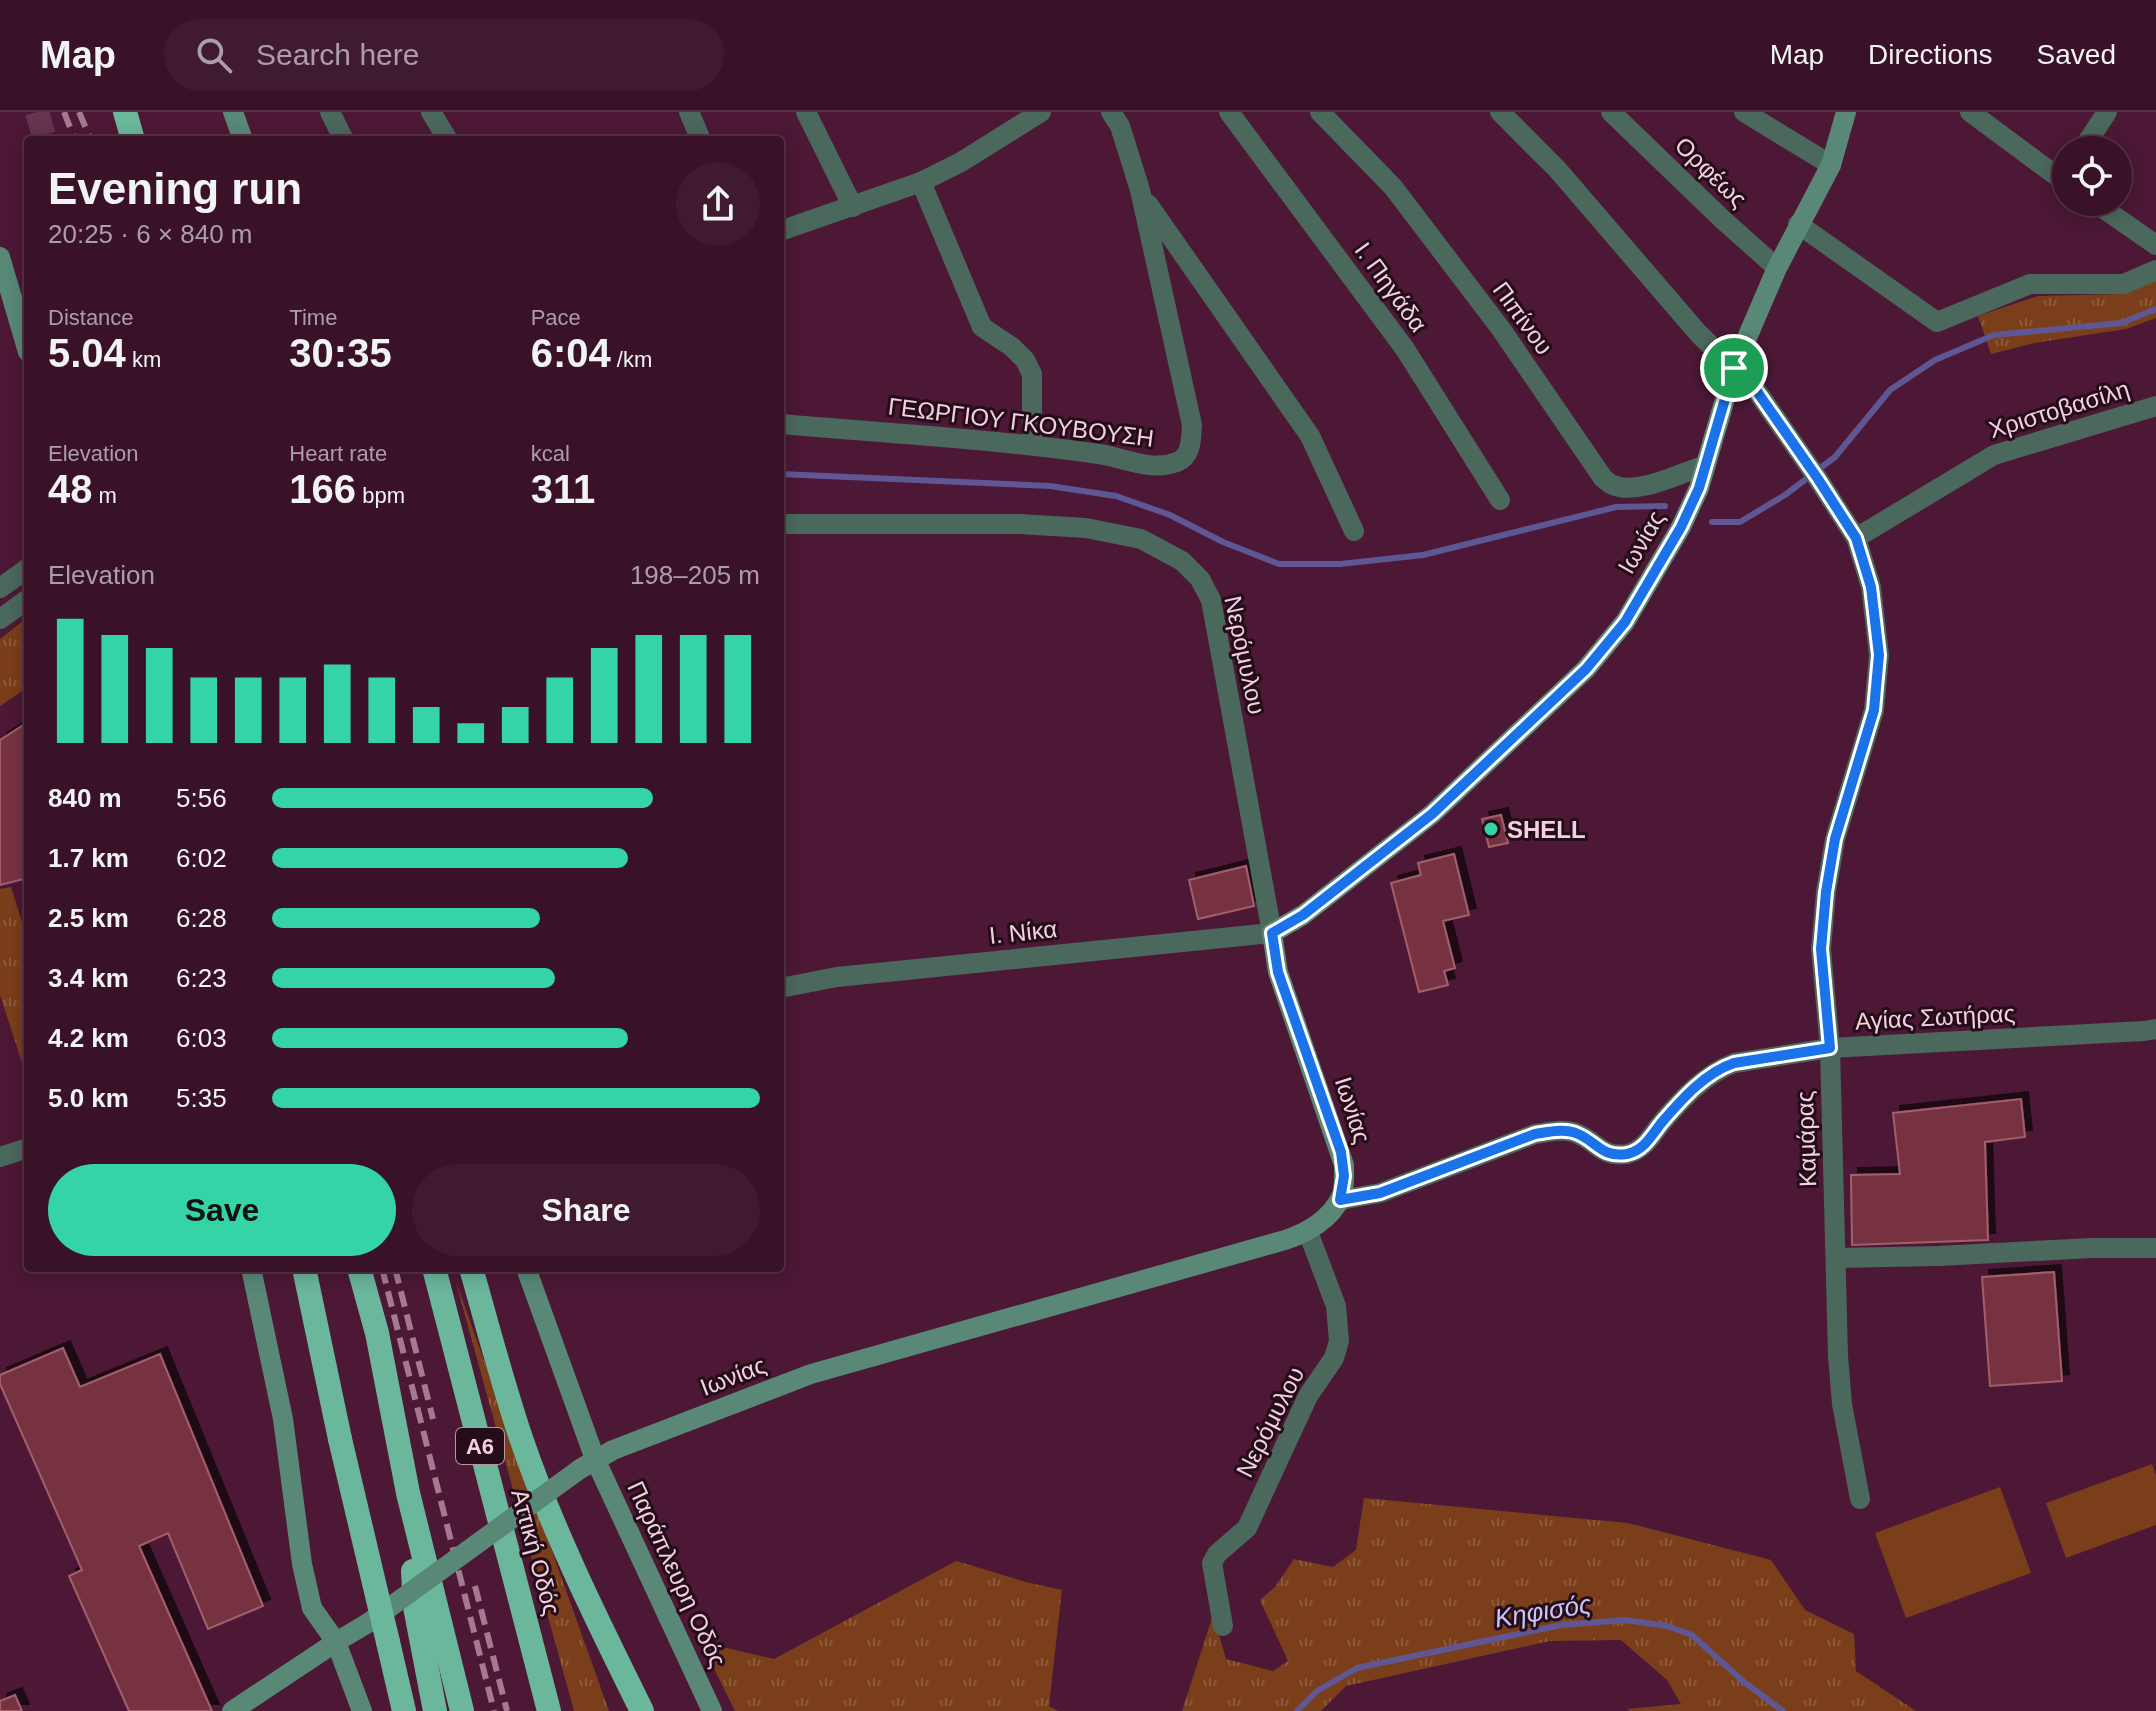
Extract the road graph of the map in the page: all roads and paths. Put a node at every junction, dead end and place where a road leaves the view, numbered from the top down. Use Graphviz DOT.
graph roads {
  1 [pos="125,112"];
  2 [pos="233,112"];
  3 [pos="330,112"];
  4 [pos="431,112"];
  5 [pos="689,112"];
  6 [pos="806,112"];
  7 [pos="1041,112"];
  8 [pos="1111,112"];
  9 [pos="1229,112"];
  10 [pos="1320,112"];
  11 [pos="1500,112"];
  12 [pos="1611,112"];
  13 [pos="1744,112"];
  14 [pos="1846,112"];
  15 [pos="1970,112"];
  16 [pos="2107,112"];
  17 [pos="132,136"];
  18 [pos="242,136"];
  19 [pos="342,136"];
  20 [pos="446,136"];
  21 [pos="699,136"];
  22 [pos="2091,136"];
  23 [pos="1831,165"];
  24 [pos="2052,170"];
  25 [pos="921,182"];
  26 [pos="1140,190"];
  27 [pos="853,207"];
  28 [pos="2114,216"];
  29 [pos="1798,224"];
  30 [pos="784,230"];
  31 [pos="2156,245"];
  32 [pos="0,257"];
  33 [pos="1777,268"];
  34 [pos="2156,270"];
  35 [pos="24,338"];
  36 [pos="1734,368"];
  37 [pos="2156,406"];
  38 [pos="784,424"];
  39 [pos="1032,444"];
  40 [pos="1706,465"];
  41 [pos="1500,500"];
  42 [pos="784,524"];
  43 [pos="1354,531"];
  44 [pos="1856,538"];
  45 [pos="24,571"];
  46 [pos="0,588"];
  47 [pos="24,602"];
  48 [pos="0,619"];
  49 [pos="1272,933"];
  50 [pos="784,987"];
  51 [pos="2156,1029"];
  52 [pos="1830,1048"];
  53 [pos="24,1149"];
  54 [pos="0,1157"];
  55 [pos="1340,1200"];
  56 [pos="1308,1232"];
  57 [pos="2156,1248"];
  58 [pos="1836,1258"];
  59 [pos="252,1272"];
  60 [pos="305,1272"];
  61 [pos="360,1272"];
  62 [pos="435,1272"];
  63 [pos="472,1272"];
  64 [pos="527,1272"];
  65 [pos="588,1464"];
  66 [pos="408,1493"];
  67 [pos="1860,1499"];
  68 [pos="1223,1626"];
  69 [pos="336,1642"];
  70 [pos="232,1711"];
  71 [pos="362,1711"];
  72 [pos="404,1711"];
  73 [pos="435,1711"];
  74 [pos="462,1711"];
  75 [pos="549,1711"];
  76 [pos="642,1711"];
  77 [pos="712,1711"];
  1 -- 17 [label="highway"];
  2 -- 18 [label="main road"];
  3 -- 19 [label="street"];
  4 -- 20 [label="street"];
  5 -- 21 [label="street"];
  6 -- 27 [label="street"];
  7 -- 25 [label="street"];
  8 -- 26 [label="street, ΓΕΩΡΓΙΟΥ ΓΚΟΥΒΟΥΣΗ"];
  9 -- 41 [label="street, Ι. Πηγάδα"];
  10 -- 40 [label="street, Πιπίνου"];
  11 -- 36 [label="street, Καμάρας"];
  12 -- 33 [label="street, Ορφέως"];
  13 -- 23 [label="street"];
  14 -- 23 [label="main road, Ιωνίας"];
  15 -- 24 [label="street"];
  16 -- 22 [label="street"];
  23 -- 29 [label="main road, Ιωνίας"];
  25 -- 27 [label="street"];
  25 -- 39 [label="street"];
  26 -- 39 [label="street, ΓΕΩΡΓΙΟΥ ΓΚΟΥΒΟΥΣΗ"];
  26 -- 43 [label="street"];
  27 -- 30 [label="street"];
  28 -- 31 [label="street"];
  29 -- 33 [label="main road, Ιωνίας"];
  29 -- 34 [label="street"];
  32 -- 35 [label="main road"];
  33 -- 36 [label="main road, Ιωνίας"];
  36 -- 40 [label="main road, Ιωνίας"];
  36 -- 44 [label="street, Καμάρας"];
  37 -- 44 [label="street, Χριστοβασίλη"];
  38 -- 39 [label="street, ΓΕΩΡΓΙΟΥ ΓΚΟΥΒΟΥΣΗ"];
  40 -- 49 [label="main road, Ιωνίας"];
  42 -- 49 [label="street, Νερόμυλου"];
  44 -- 52 [label="street, Καμάρας"];
  45 -- 46 [label="street"];
  47 -- 48 [label="street"];
  49 -- 50 [label="street, Ι. Νίκα"];
  49 -- 55 [label="main road, Ιωνίας"];
  51 -- 52 [label="street, Αγίας Σωτήρας"];
  52 -- 55 [label="street, Αγίας Σωτήρας"];
  52 -- 58 [label="street, Καμάρας"];
  53 -- 54 [label="street"];
  55 -- 56 [label="main road, Ιωνίας"];
  56 -- 65 [label="main road, Ιωνίας"];
  56 -- 68 [label="street, Νερόμυλου"];
  57 -- 58 [label="street"];
  58 -- 67 [label="street, Καμάρας"];
  59 -- 69 [label="main road"];
  60 -- 72 [label="highway, bridge"];
  61 -- 66 [label="highway"];
  62 -- 75 [label="highway, Αττική Οδός / Α6"];
  63 -- 76 [label="highway"];
  64 -- 65 [label="main road, Παράπλευρη Οδός"];
  65 -- 69 [label="main road, Ιωνίας, bridge"];
  65 -- 77 [label="main road, Παράπλευρη Οδός"];
  66 -- 73 [label="highway"];
  66 -- 74 [label="highway"];
  69 -- 70 [label="main road, Ιωνίας"];
  69 -- 71 [label="main road"];
}
